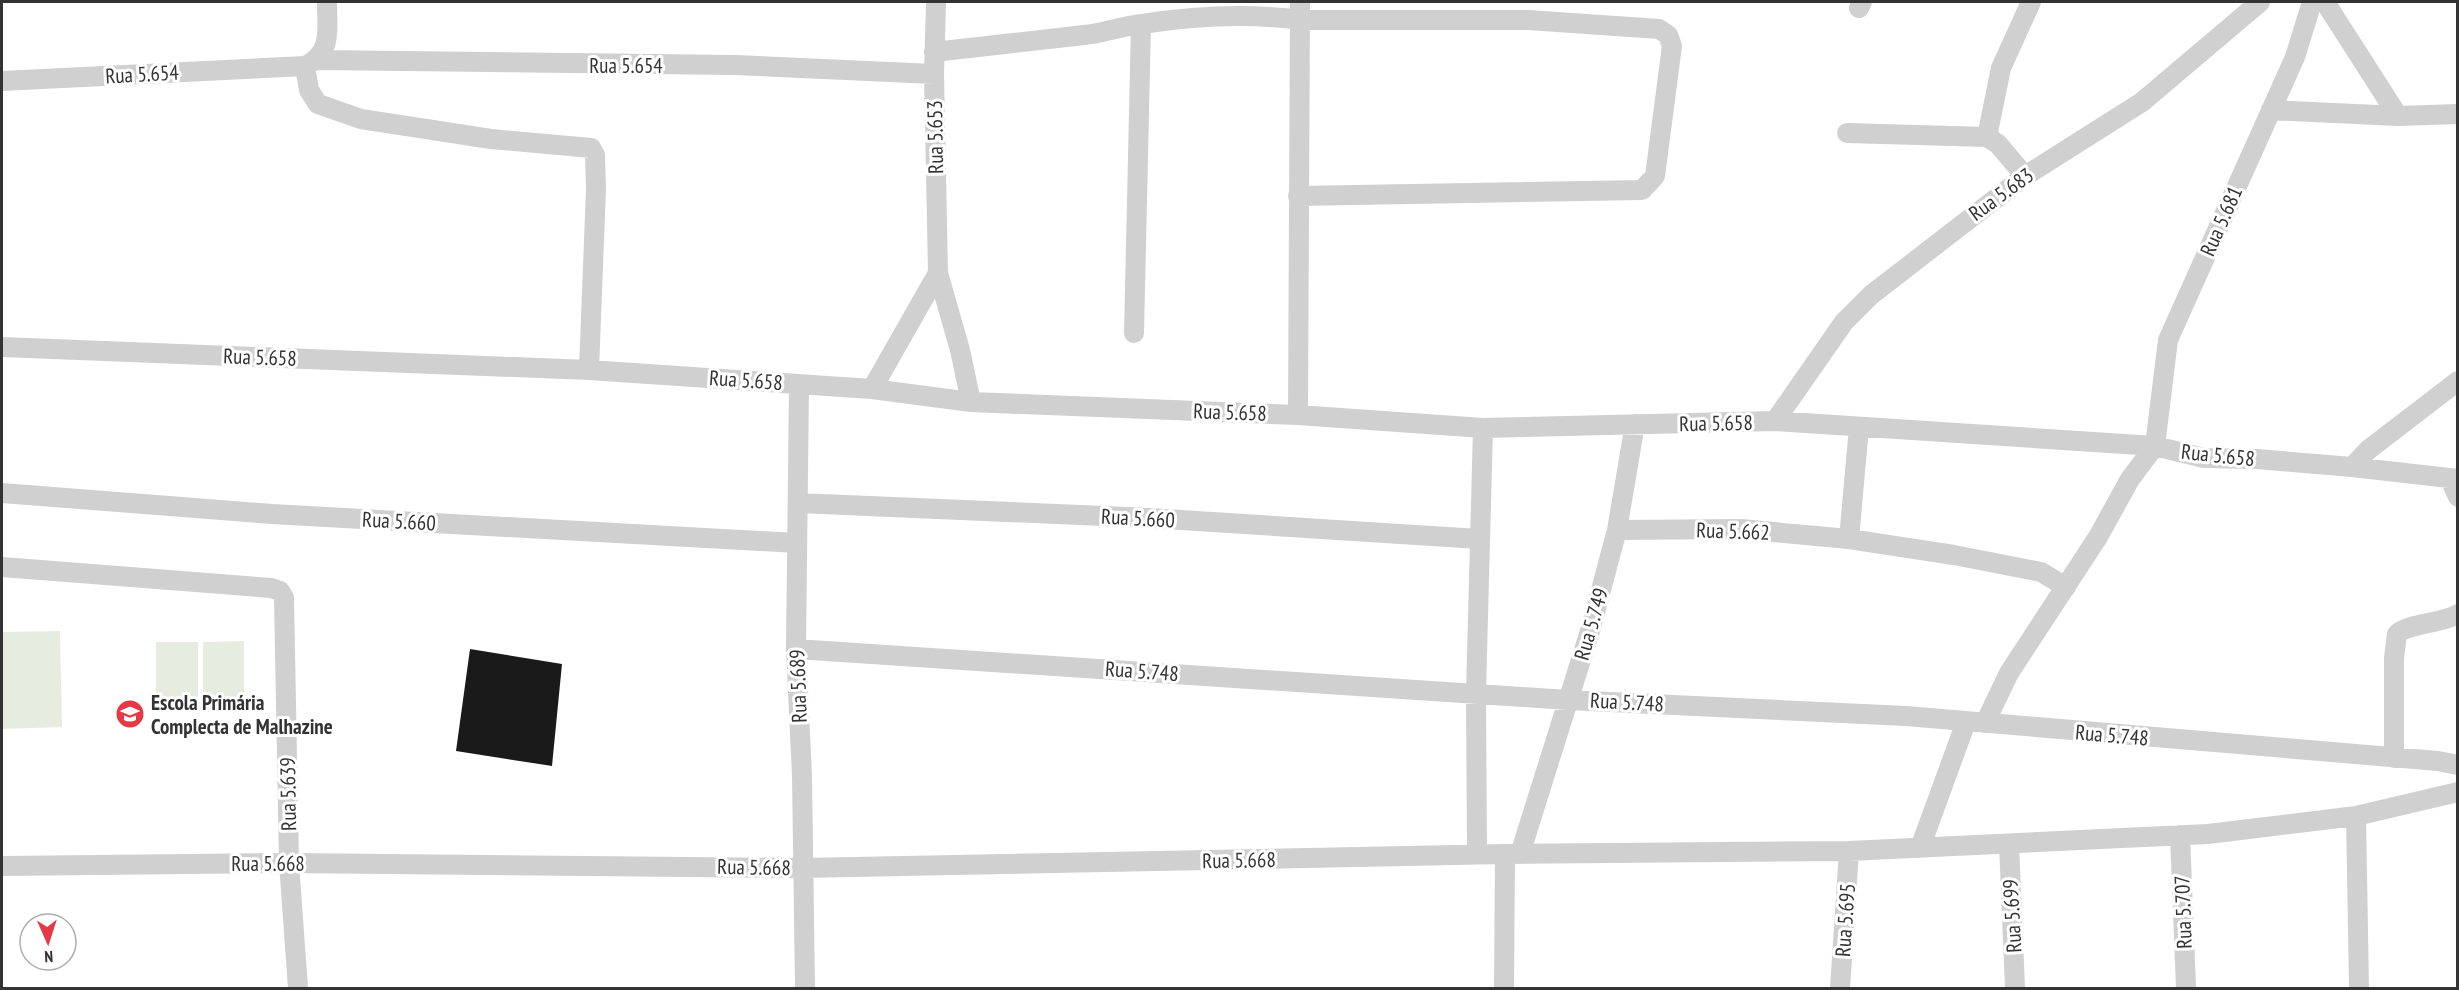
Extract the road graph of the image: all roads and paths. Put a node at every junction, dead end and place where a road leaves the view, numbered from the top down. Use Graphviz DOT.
graph roads {
  1 [pos="327,2"];
  2 [pos="936,2"];
  3 [pos="2031,2"];
  4 [pos="2260,2"];
  5 [pos="2312,2"];
  6 [pos="2325,2"];
  7 [pos="1301,11"];
  8 [pos="1141,24"];
  9 [pos="934,52"];
  10 [pos="311,63"];
  11 [pos="934,74"];
  12 [pos="2,81"];
  13 [pos="2271,110"];
  14 [pos="2457,114"];
  15 [pos="2398,117"];
  16 [pos="1846,133"];
  17 [pos="1988,137"];
  18 [pos="2025,176"];
  19 [pos="1298,196"];
  20 [pos="938,273"];
  21 [pos="1134,333"];
  22 [pos="2,347"];
  23 [pos="589,370"];
  24 [pos="2457,381"];
  25 [pos="799,384"];
  26 [pos="872,389"];
  27 [pos="971,402"];
  28 [pos="1298,415"];
  29 [pos="1775,422"];
  30 [pos="1635,424"];
  31 [pos="1859,427"];
  32 [pos="1483,428"];
  33 [pos="2155,446"];
  34 [pos="2352,467"];
  35 [pos="2455,485"];
  36 [pos="2,493"];
  37 [pos="798,503"];
  38 [pos="1617,530"];
  39 [pos="1479,539"];
  40 [pos="1849,539"];
  41 [pos="797,543"];
  42 [pos="2,567"];
  43 [pos="2066,587"];
  44 [pos="2457,614"];
  45 [pos="796,649"];
  46 [pos="1476,693"];
  47 [pos="1569,700"];
  48 [pos="1975,723"];
  49 [pos="2394,758"];
  50 [pos="2457,765"];
  51 [pos="2457,792"];
  52 [pos="2356,816"];
  53 [pos="2180,835"];
  54 [pos="2009,844"];
  55 [pos="1920,848"];
  56 [pos="1849,851"];
  57 [pos="1513,854"];
  58 [pos="1477,855"];
  59 [pos="289,863"];
  60 [pos="2,866"];
  61 [pos="802,868"];
  62 [pos="298,988"];
  63 [pos="805,988"];
  64 [pos="1504,988"];
  65 [pos="1840,988"];
  66 [pos="2015,988"];
  67 [pos="2186,988"];
  68 [pos="2359,988"];
  1 -- 10 [label="street"];
  2 -- 9 [label="street, Rua 5.653"];
  3 -- 17 [label="street"];
  4 -- 18 [label="street, Rua 5.683"];
  5 -- 13 [label="street, Rua 5.681"];
  6 -- 15 [label="street"];
  7 -- 8 [label="street"];
  7 -- 19 [label="street"];
  7 -- 19 [label="street"];
  8 -- 9 [label="street"];
  8 -- 21 [label="street"];
  9 -- 11 [label="street, Rua 5.653"];
  10 -- 11 [label="street, Rua 5.654"];
  10 -- 12 [label="street, Rua 5.654"];
  10 -- 23 [label="street"];
  11 -- 20 [label="street, Rua 5.653"];
  13 -- 15 [label="street"];
  13 -- 33 [label="street, Rua 5.681"];
  14 -- 15 [label="street"];
  16 -- 17 [label="street"];
  17 -- 18 [label="street"];
  18 -- 29 [label="street, Rua 5.683"];
  19 -- 28 [label="street"];
  20 -- 26 [label="street"];
  20 -- 27 [label="street, Rua 5.653"];
  22 -- 23 [label="street, Rua 5.658"];
  23 -- 25 [label="street, Rua 5.658"];
  24 -- 34 [label="street"];
  25 -- 26 [label="street, Rua 5.658"];
  25 -- 37 [label="street, Rua 5.689"];
  26 -- 27 [label="street, Rua 5.658"];
  27 -- 28 [label="street, Rua 5.658"];
  28 -- 32 [label="street, Rua 5.658"];
  29 -- 30 [label="street, Rua 5.658"];
  29 -- 31 [label="street, Rua 5.658"];
  30 -- 32 [label="street, Rua 5.658"];
  30 -- 38 [label="street, Rua 5.749"];
  31 -- 33 [label="street, Rua 5.658"];
  31 -- 40 [label="street"];
  32 -- 39 [label="street"];
  33 -- 34 [label="street, Rua 5.658"];
  33 -- 43 [label="street"];
  34 -- 35 [label="street, Rua 5.658"];
  36 -- 41 [label="street, Rua 5.660"];
  37 -- 39 [label="street, Rua 5.660"];
  37 -- 41 [label="street, Rua 5.689"];
  38 -- 40 [label="street, Rua 5.662"];
  38 -- 47 [label="street, Rua 5.749"];
  39 -- 46 [label="street"];
  40 -- 43 [label="street, Rua 5.662"];
  41 -- 45 [label="street, Rua 5.689"];
  42 -- 59 [label="street, Rua 5.639"];
  43 -- 48 [label="street"];
  44 -- 49 [label="street"];
  45 -- 46 [label="street, Rua 5.748"];
  45 -- 61 [label="street, Rua 5.689"];
  46 -- 47 [label="street, Rua 5.748"];
  46 -- 58 [label="street"];
  47 -- 48 [label="street, Rua 5.748"];
  47 -- 57 [label="street, Rua 5.749"];
  48 -- 49 [label="street, Rua 5.748"];
  48 -- 55 [label="street"];
  49 -- 50 [label="street, Rua 5.748"];
  51 -- 52 [label="street"];
  52 -- 53 [label="street"];
  52 -- 68 [label="street"];
  53 -- 54 [label="street"];
  53 -- 67 [label="street, Rua 5.707"];
  54 -- 55 [label="street"];
  54 -- 66 [label="street, Rua 5.699"];
  55 -- 56 [label="street"];
  56 -- 57 [label="street"];
  56 -- 65 [label="street, Rua 5.695"];
  57 -- 58 [label="street, Rua 5.668"];
  57 -- 64 [label="street, Rua 5.749"];
  58 -- 61 [label="street, Rua 5.668"];
  59 -- 60 [label="street, Rua 5.668"];
  59 -- 61 [label="street, Rua 5.668"];
  59 -- 62 [label="street, Rua 5.639"];
  61 -- 63 [label="street, Rua 5.689"];
}
